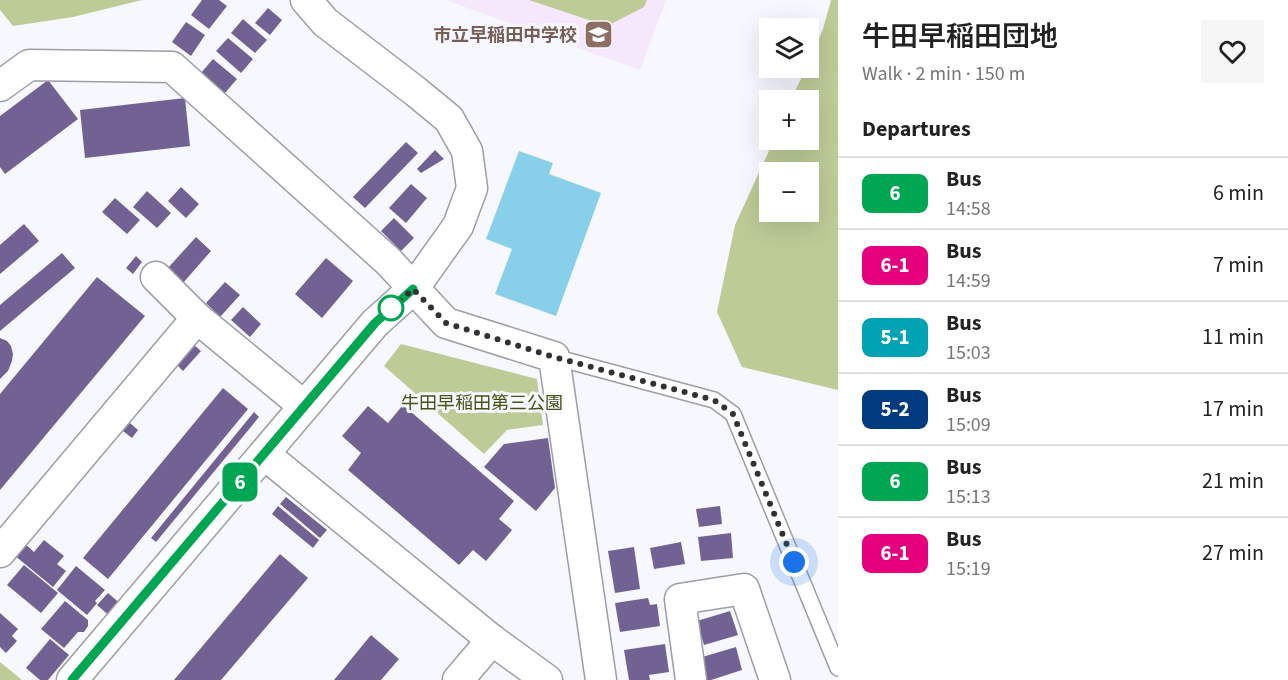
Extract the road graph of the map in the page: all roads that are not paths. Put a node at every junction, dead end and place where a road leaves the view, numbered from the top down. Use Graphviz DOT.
graph roads {
  1 [pos="306,0"];
  2 [pos="0,86"];
  3 [pos="156,277"];
  4 [pos="413,289"];
  5 [pos="197,318"];
  6 [pos="554,357"];
  7 [pos="304,406"];
  8 [pos="264,454"];
  9 [pos="0,552"];
  10 [pos="492,640"];
  11 [pos="838,668"];
  12 [pos="72,680"];
  13 [pos="458,680"];
  14 [pos="547,680"];
  15 [pos="601,680"];
  16 [pos="691,680"];
  17 [pos="775,680"];
  1 -- 4 [label="street"];
  2 -- 4 [label="street"];
  3 -- 5 [label="street"];
  4 -- 6 [label="street"];
  4 -- 7 [label="street"];
  5 -- 7 [label="street"];
  5 -- 9 [label="street"];
  6 -- 11 [label="lane"];
  6 -- 15 [label="street"];
  7 -- 8 [label="street"];
  8 -- 10 [label="street"];
  8 -- 12 [label="street"];
  10 -- 13 [label="street"];
  10 -- 14 [label="street"];
  16 -- 17 [label="street"];
}
